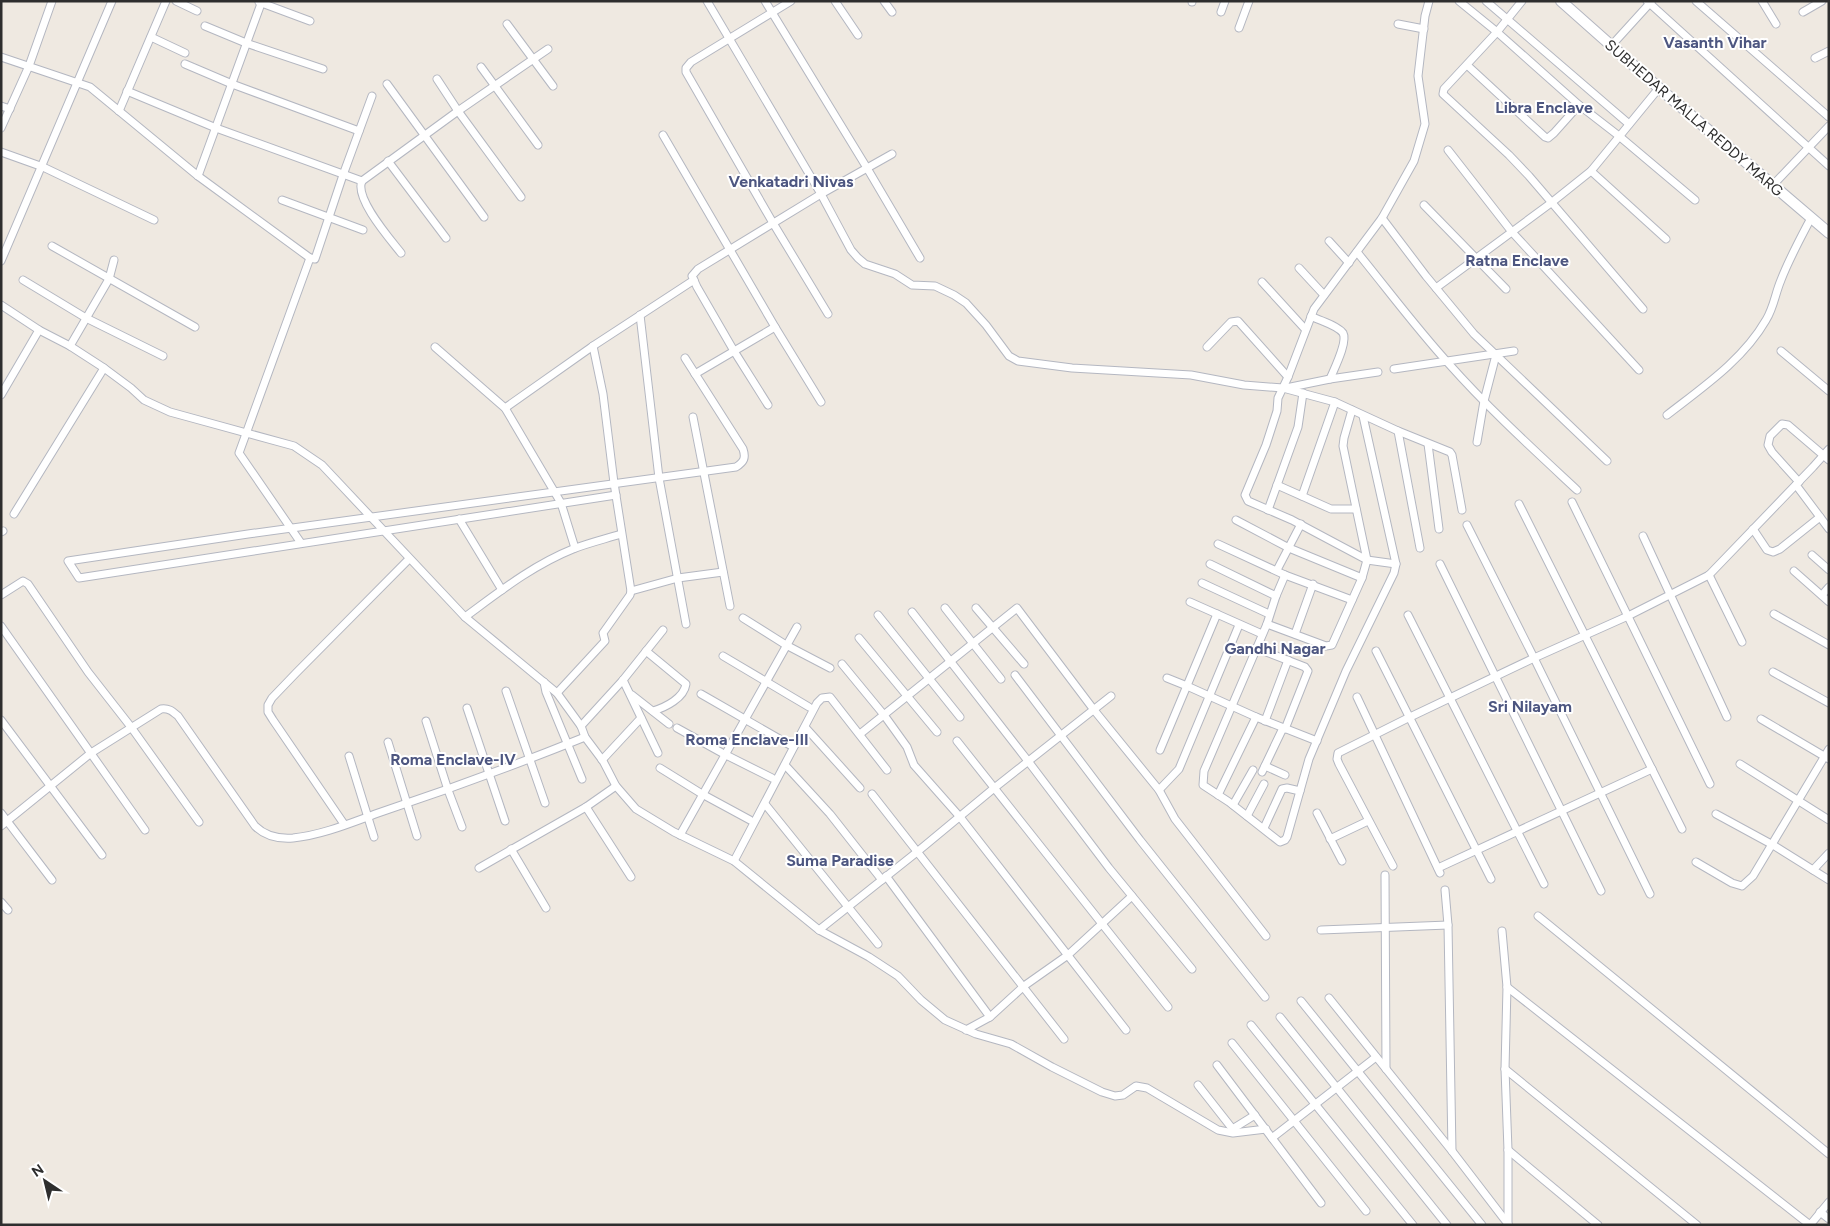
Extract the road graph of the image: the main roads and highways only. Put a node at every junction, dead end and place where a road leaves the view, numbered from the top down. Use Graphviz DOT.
graph roads {
  1 [pos="1561,1"];
  2 [pos="1829,233"];
  1 -- 2 [label="main road, SUBHEDAR MALLA REDDY MARG"];
}
